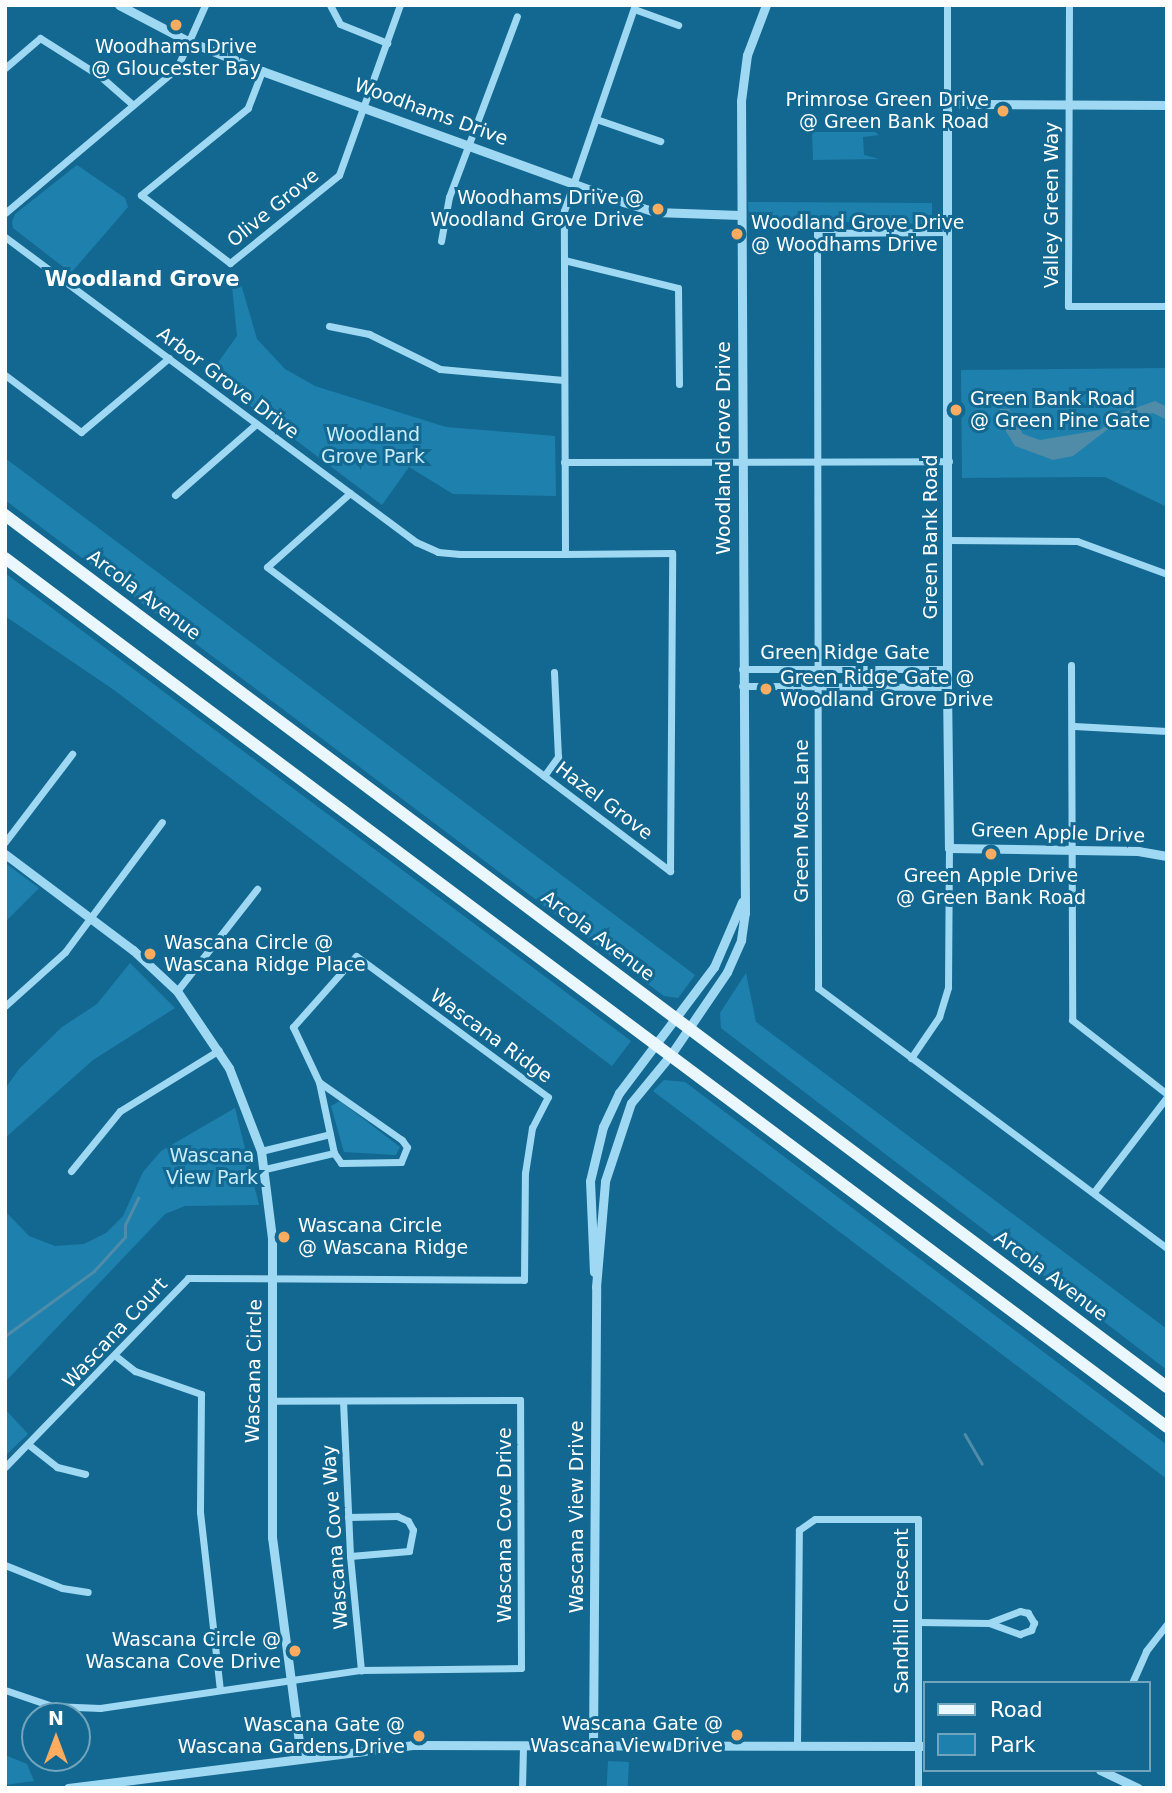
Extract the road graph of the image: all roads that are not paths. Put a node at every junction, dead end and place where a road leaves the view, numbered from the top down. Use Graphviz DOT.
graph roads {
  1 [pos="119,5"];
  2 [pos="205,5"];
  3 [pos="330,5"];
  4 [pos="400,5"];
  5 [pos="765,5"];
  6 [pos="947,5"];
  7 [pos="1069,5"];
  8 [pos="634,7"];
  9 [pos="517,16"];
  10 [pos="678,24"];
  11 [pos="188,41"];
  12 [pos="387,43"];
  13 [pos="5,68"];
  14 [pos="262,71"];
  15 [pos="132,104"];
  16 [pos="947,104"];
  17 [pos="1068,104"];
  18 [pos="1167,105"];
  19 [pos="365,107"];
  20 [pos="596,119"];
  21 [pos="660,141"];
  22 [pos="468,144"];
  23 [pos="574,184"];
  24 [pos="5,213"];
  25 [pos="740,215"];
  26 [pos="948,232"];
  27 [pos="5,237"];
  28 [pos="441,242"];
  29 [pos="564,260"];
  30 [pos="1167,306"];
  31 [pos="329,326"];
  32 [pos="169,358"];
  33 [pos="5,375"];
  34 [pos="564,380"];
  35 [pos="679,384"];
  36 [pos="256,424"];
  37 [pos="742,461"];
  38 [pos="949,461"];
  39 [pos="564,462"];
  40 [pos="816,462"];
  41 [pos="349,494"];
  42 [pos="175,495"];
  43 [pos="5,515"];
  44 [pos="949,540"];
  45 [pos="565,554"];
  46 [pos="5,558"];
  47 [pos="1167,574"];
  48 [pos="1071,665"];
  49 [pos="742,669"];
  50 [pos="818,669"];
  51 [pos="947,669"];
  52 [pos="554,672"];
  53 [pos="742,686"];
  54 [pos="947,687"];
  55 [pos="818,688"];
  56 [pos="1073,726"];
  57 [pos="1167,731"];
  58 [pos="72,754"];
  59 [pos="544,776"];
  60 [pos="162,822"];
  61 [pos="5,842"];
  62 [pos="949,848"];
  63 [pos="1072,850"];
  64 [pos="5,854"];
  65 [pos="1167,856"];
  66 [pos="257,889"];
  67 [pos="744,894"];
  68 [pos="90,918"];
  69 [pos="177,992"];
  70 [pos="5,1006"];
  71 [pos="676,1018"];
  72 [pos="689,1028"];
  73 [pos="659,1043"];
  74 [pos="219,1050"];
  75 [pos="672,1053"];
  76 [pos="911,1058"];
  77 [pos="319,1082"];
  78 [pos="1167,1095"];
  79 [pos="330,1134"];
  80 [pos="261,1151"];
  81 [pos="334,1153"];
  82 [pos="265,1169"];
  83 [pos="71,1171"];
  84 [pos="1094,1192"];
  85 [pos="1167,1248"];
  86 [pos="273,1279"];
  87 [pos="596,1287"];
  88 [pos="117,1357"];
  89 [pos="1167,1387"];
  90 [pos="271,1401"];
  91 [pos="343,1401"];
  92 [pos="1167,1427"];
  93 [pos="29,1445"];
  94 [pos="5,1468"];
  95 [pos="85,1474"];
  96 [pos="348,1517"];
  97 [pos="350,1556"];
  98 [pos="5,1565"];
  99 [pos="88,1592"];
  100 [pos="918,1622"];
  101 [pos="989,1623"];
  102 [pos="1167,1624"];
  103 [pos="361,1670"];
  104 [pos="289,1681"];
  105 [pos="1133,1681"];
  106 [pos="5,1690"];
  107 [pos="220,1690"];
  108 [pos="523,1746"];
  109 [pos="797,1746"];
  110 [pos="922,1746"];
  111 [pos="593,1747"];
  112 [pos="302,1756"];
  113 [pos="1104,1772"];
  114 [pos="117,1784"];
  115 [pos="68,1788"];
  116 [pos="522,1788"];
  117 [pos="918,1788"];
  118 [pos="1138,1788"];
  1 -- 11 [label="street, Woodhams Drive"];
  2 -- 11 [label="street"];
  3 -- 12 [label="street"];
  4 -- 12 [label="street"];
  5 -- 25 [label="street, Woodland Grove Drive"];
  6 -- 16 [label="street, Green Bank Road"];
  7 -- 17 [label="street, Valley Green Way"];
  8 -- 10 [label="street"];
  8 -- 20 [label="street"];
  9 -- 22 [label="street"];
  11 -- 14 [label="street, Woodhams Drive"];
  11 -- 15 [label="street"];
  12 -- 19 [label="street"];
  13 -- 15 [label="street"];
  14 -- 19 [label="street, Woodhams Drive"];
  14 -- 19 [label="street, Olive Grove"];
  15 -- 24 [label="street"];
  16 -- 17 [label="street"];
  16 -- 26 [label="street, Green Bank Road"];
  17 -- 18 [label="street"];
  17 -- 30 [label="street, Valley Green Way"];
  19 -- 22 [label="street, Woodhams Drive"];
  20 -- 21 [label="street"];
  20 -- 23 [label="street"];
  22 -- 23 [label="street, Woodhams Drive"];
  22 -- 28 [label="street"];
  23 -- 25 [label="street, Woodhams Drive"];
  23 -- 29 [label="street"];
  25 -- 37 [label="street, Woodland Grove Drive"];
  26 -- 38 [label="street, Green Bank Road"];
  26 -- 40 [label="street, Green Moss Lane"];
  27 -- 32 [label="street, Arbor Grove Drive"];
  29 -- 34 [label="street"];
  29 -- 35 [label="street"];
  31 -- 34 [label="street"];
  32 -- 33 [label="street"];
  32 -- 36 [label="street, Arbor Grove Drive"];
  34 -- 39 [label="street"];
  36 -- 41 [label="street, Arbor Grove Drive"];
  36 -- 42 [label="street"];
  37 -- 39 [label="street"];
  37 -- 40 [label="street"];
  37 -- 49 [label="street, Woodland Grove Drive"];
  38 -- 40 [label="street"];
  38 -- 44 [label="street, Green Bank Road"];
  39 -- 45 [label="street"];
  40 -- 50 [label="street, Green Moss Lane"];
  41 -- 45 [label="street, Arbor Grove Drive"];
  41 -- 59 [label="street, Hazel Grove"];
  43 -- 71 [label="main road, Arcola Avenue"];
  44 -- 47 [label="street"];
  44 -- 51 [label="street, Green Bank Road"];
  45 -- 59 [label="street, Hazel Grove"];
  46 -- 73 [label="main road"];
  48 -- 56 [label="street"];
  49 -- 50 [label="street, Green Ridge Gate"];
  49 -- 53 [label="street, Woodland Grove Drive"];
  50 -- 51 [label="street, Green Ridge Gate"];
  50 -- 55 [label="street, Green Moss Lane"];
  51 -- 54 [label="street, Green Bank Road"];
  52 -- 59 [label="street"];
  53 -- 55 [label="street, Green Ridge Gate"];
  53 -- 67 [label="street, Woodland Grove Drive"];
  54 -- 55 [label="street, Green Ridge Gate"];
  54 -- 62 [label="street, Green Bank Road"];
  55 -- 76 [label="street, Green Moss Lane"];
  56 -- 57 [label="street"];
  56 -- 63 [label="street"];
  58 -- 61 [label="street"];
  60 -- 68 [label="street"];
  62 -- 63 [label="street, Green Apple Drive"];
  62 -- 76 [label="street, Green Bank Road"];
  63 -- 65 [label="street, Green Apple Drive"];
  63 -- 78 [label="street"];
  64 -- 68 [label="street, Wascana Circle"];
  66 -- 69 [label="street"];
  67 -- 71 [label="street, Woodland Grove Drive"];
  67 -- 72 [label="street, Woodland Grove Drive"];
  68 -- 69 [label="street, Wascana Circle"];
  68 -- 70 [label="street"];
  69 -- 74 [label="street, Wascana Circle"];
  71 -- 72 [label="main road, Arcola Avenue"];
  71 -- 73 [label="street, Wascana View Drive"];
  72 -- 75 [label="street, Wascana View Drive"];
  72 -- 89 [label="main road, Arcola Avenue"];
  73 -- 75 [label="main road"];
  73 -- 87 [label="street, Wascana View Drive"];
  74 -- 80 [label="street, Wascana Circle"];
  74 -- 83 [label="street"];
  75 -- 87 [label="street, Wascana View Drive"];
  75 -- 92 [label="main road"];
  76 -- 84 [label="street, Green Moss Lane"];
  77 -- 79 [label="street, Wascana Ridge"];
  77 -- 81 [label="street, Wascana Ridge"];
  77 -- 86 [label="street, Wascana Ridge"];
  78 -- 84 [label="street"];
  79 -- 80 [label="street"];
  79 -- 81 [label="street, Wascana Ridge"];
  80 -- 82 [label="street, Wascana Circle"];
  81 -- 82 [label="street"];
  82 -- 86 [label="street, Wascana Circle"];
  84 -- 85 [label="street, Green Moss Lane"];
  86 -- 88 [label="street, Wascana Court"];
  86 -- 90 [label="street, Wascana Circle"];
  87 -- 111 [label="street, Wascana View Drive"];
  88 -- 93 [label="street, Wascana Court"];
  88 -- 107 [label="street"];
  90 -- 91 [label="street, Wascana Cove Drive"];
  90 -- 104 [label="street, Wascana Circle"];
  91 -- 96 [label="street, Wascana Cove Way"];
  91 -- 103 [label="street, Wascana Cove Drive"];
  93 -- 94 [label="street, Wascana Court"];
  93 -- 95 [label="street"];
  96 -- 97 [label="street, Wascana Cove Way"];
  96 -- 97 [label="street"];
  97 -- 103 [label="street, Wascana Cove Way"];
  98 -- 99 [label="street"];
  100 -- 101 [label="street"];
  100 -- 109 [label="street, Sandhill Crescent"];
  100 -- 110 [label="street, Sandhill Crescent"];
  101 -- 101 [label="street"];
  102 -- 105 [label="street"];
  103 -- 104 [label="street, Wascana Cove Drive"];
  104 -- 107 [label="street"];
  104 -- 112 [label="street, Wascana Circle"];
  106 -- 107 [label="street"];
  108 -- 111 [label="street"];
  108 -- 112 [label="street"];
  108 -- 116 [label="street"];
  109 -- 110 [label="street"];
  109 -- 111 [label="street"];
  110 -- 117 [label="street, Sandhill Crescent"];
  112 -- 114 [label="street"];
  113 -- 118 [label="street"];
  114 -- 115 [label="street"];
}
